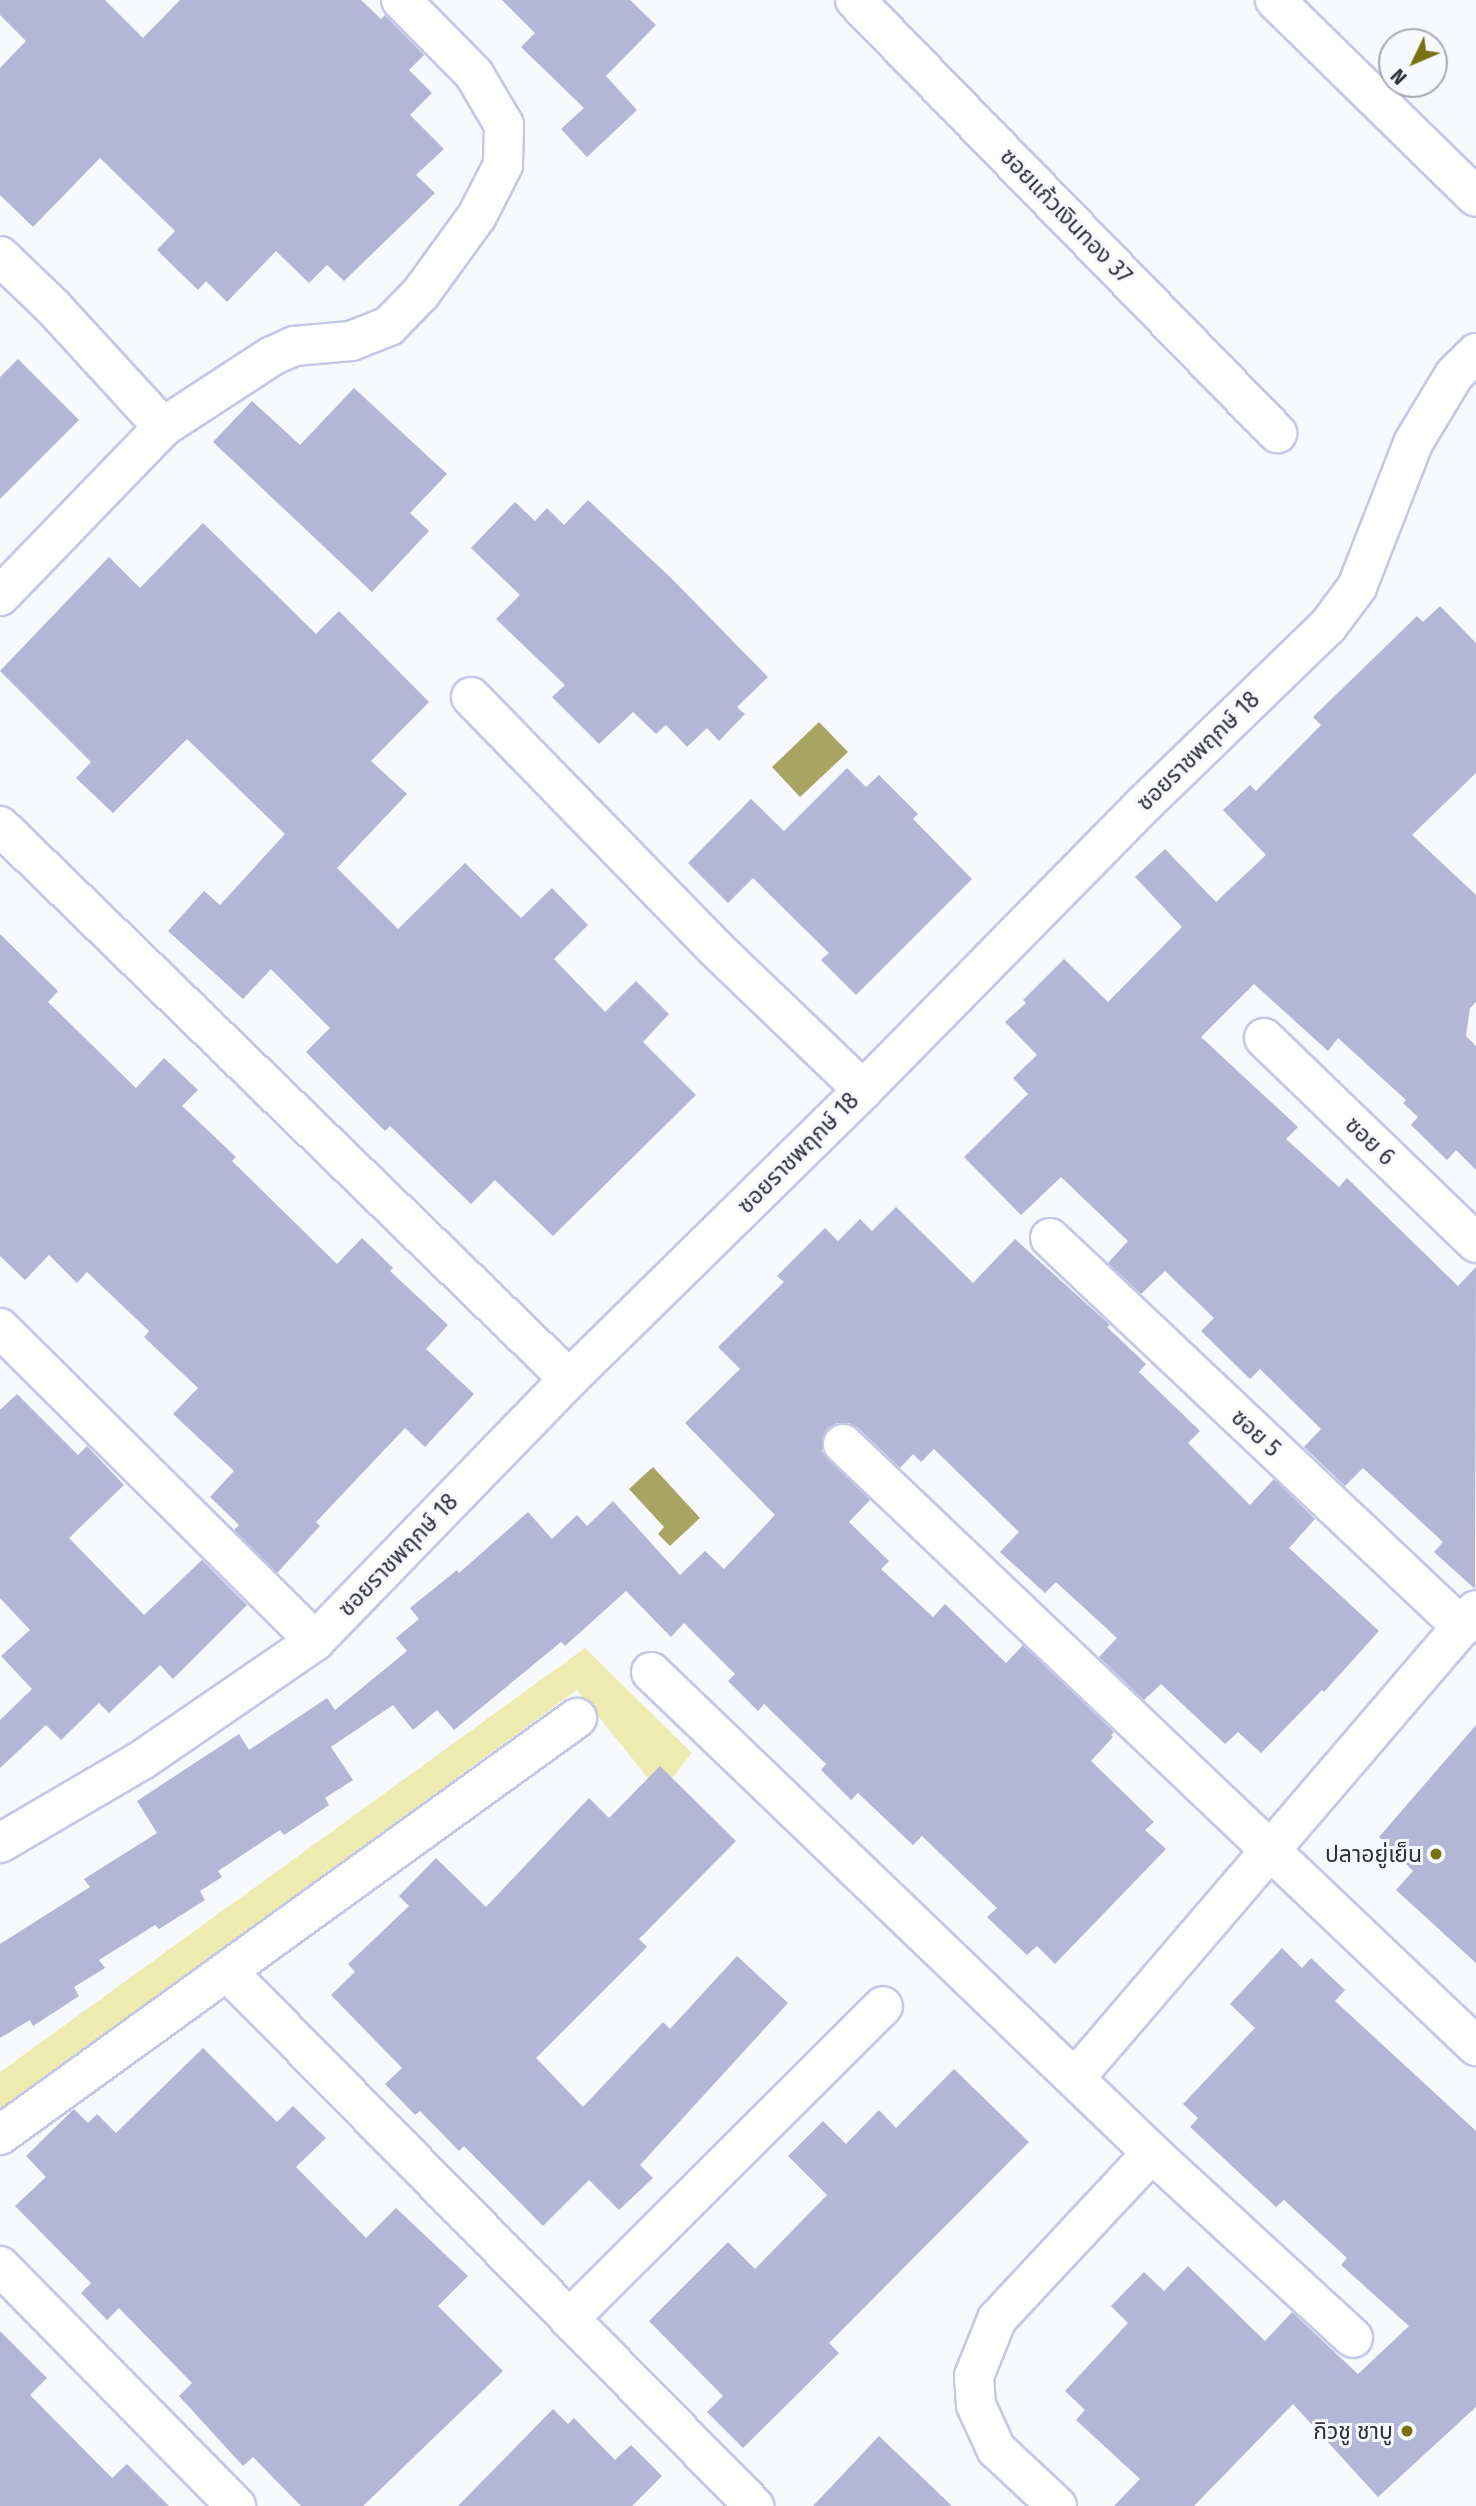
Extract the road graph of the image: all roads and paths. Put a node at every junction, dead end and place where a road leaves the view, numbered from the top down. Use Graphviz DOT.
graph roads {
  1 [pos="401,0"];
  2 [pos="855,0"];
  3 [pos="1275,0"];
  4 [pos="1476,197"];
  5 [pos="0,256"];
  6 [pos="1476,353"];
  7 [pos="163,427"];
  8 [pos="1277,433"];
  9 [pos="0,596"];
  10 [pos="471,697"];
  11 [pos="0,827"];
  12 [pos="1264,1038"];
  13 [pos="863,1090"];
  14 [pos="1050,1238"];
  15 [pos="1476,1243"];
  16 [pos="0,1328"];
  17 [pos="569,1379"];
  18 [pos="843,1444"];
  19 [pos="1469,1618"];
  20 [pos="315,1641"];
  21 [pos="652,1672"];
  22 [pos="577,1718"];
  23 [pos="0,1843"];
  24 [pos="1269,1852"];
  25 [pos="228,1972"];
  26 [pos="883,2006"];
  27 [pos="1476,2046"];
  28 [pos="1075,2078"];
  29 [pos="0,2135"];
  30 [pos="1152,2153"];
  31 [pos="0,2266"];
  32 [pos="569,2319"];
  33 [pos="1353,2338"];
  34 [pos="236,2506"];
  35 [pos="754,2506"];
  36 [pos="1057,2506"];
  1 -- 7 [label="street"];
  2 -- 8 [label="street, ซอยแก้วเงินทอง 37"];
  3 -- 4 [label="street"];
  5 -- 7 [label="street"];
  6 -- 13 [label="street, ซอยราชพฤกษ์ 18"];
  7 -- 9 [label="street"];
  10 -- 13 [label="street"];
  11 -- 17 [label="street"];
  12 -- 15 [label="street, ซอย 6"];
  13 -- 17 [label="street, ซอยราชพฤกษ์ 18"];
  14 -- 19 [label="street, ซอย 5"];
  16 -- 20 [label="street"];
  17 -- 20 [label="street, ซอยราชพฤกษ์ 18"];
  18 -- 24 [label="street"];
  19 -- 24 [label="street"];
  20 -- 23 [label="street, ซอยราชพฤกษ์ 18"];
  21 -- 28 [label="street"];
  22 -- 25 [label="street"];
  24 -- 27 [label="street"];
  24 -- 28 [label="street"];
  25 -- 29 [label="street"];
  25 -- 32 [label="street"];
  26 -- 32 [label="street"];
  28 -- 30 [label="street"];
  30 -- 33 [label="street"];
  30 -- 36 [label="street"];
  31 -- 34 [label="street"];
  32 -- 35 [label="street"];
}
